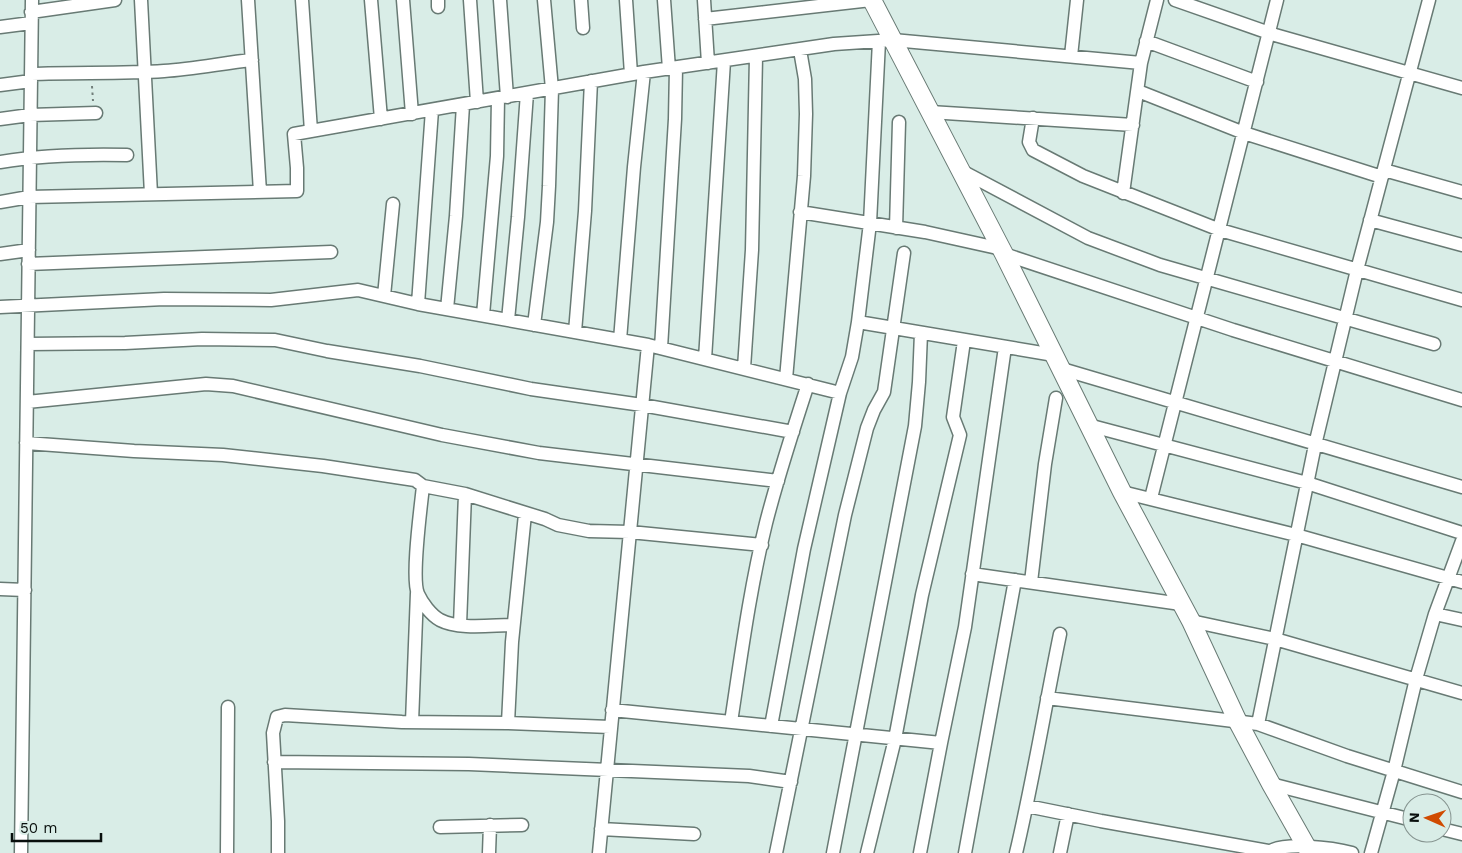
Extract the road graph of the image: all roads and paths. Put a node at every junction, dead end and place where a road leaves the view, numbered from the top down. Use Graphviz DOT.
graph roads {
  1 [pos="115,0"];
  2 [pos="141,0"];
  3 [pos="248,0"];
  4 [pos="302,0"];
  5 [pos="371,0"];
  6 [pos="403,0"];
  7 [pos="470,0"];
  8 [pos="500,0"];
  9 [pos="544,0"];
  10 [pos="581,0"];
  11 [pos="626,0"];
  12 [pos="664,0"];
  13 [pos="704,0"];
  14 [pos="871,0"];
  15 [pos="1077,0"];
  16 [pos="1157,0"];
  17 [pos="1175,0"];
  18 [pos="1277,0"];
  19 [pos="1429,0"];
  20 [pos="770,6"];
  21 [pos="31,12"];
  22 [pos="705,19"];
  23 [pos="0,27"];
  24 [pos="583,28"];
  25 [pos="1269,32"];
  26 [pos="1146,40"];
  27 [pos="886,41"];
  28 [pos="800,50"];
  29 [pos="756,56"];
  30 [pos="1071,56"];
  31 [pos="252,60"];
  32 [pos="724,61"];
  33 [pos="708,63"];
  34 [pos="1141,63"];
  35 [pos="672,68"];
  36 [pos="144,72"];
  37 [pos="92,73"];
  38 [pos="637,73"];
  39 [pos="1410,74"];
  40 [pos="31,78"];
  41 [pos="591,82"];
  42 [pos="1257,82"];
  43 [pos="0,85"];
  44 [pos="1462,88"];
  45 [pos="552,89"];
  46 [pos="1138,91"];
  47 [pos="527,93"];
  48 [pos="502,98"];
  49 [pos="477,102"];
  50 [pos="463,105"];
  51 [pos="432,110"];
  52 [pos="930,112"];
  53 [pos="96,113"];
  54 [pos="412,114"];
  55 [pos="30,115"];
  56 [pos="1033,118"];
  57 [pos="0,119"];
  58 [pos="381,119"];
  59 [pos="899,122"];
  60 [pos="1133,125"];
  61 [pos="312,131"];
  62 [pos="1244,133"];
  63 [pos="127,154"];
  64 [pos="30,157"];
  65 [pos="0,162"];
  66 [pos="960,170"];
  67 [pos="1383,173"];
  68 [pos="260,192"];
  69 [pos="1462,192"];
  70 [pos="1124,193"];
  71 [pos="151,194"];
  72 [pos="29,197"];
  73 [pos="0,202"];
  74 [pos="393,204"];
  75 [pos="800,212"];
  76 [pos="1370,220"];
  77 [pos="870,223"];
  78 [pos="896,228"];
  79 [pos="1220,230"];
  80 [pos="1462,245"];
  81 [pos="29,250"];
  82 [pos="331,252"];
  83 [pos="1003,252"];
  84 [pos="904,253"];
  85 [pos="0,254"];
  86 [pos="28,264"];
  87 [pos="1357,270"];
  88 [pos="1206,278"];
  89 [pos="384,296"];
  90 [pos="1462,300"];
  91 [pos="418,304"];
  92 [pos="0,307"];
  93 [pos="28,307"];
  94 [pos="447,309"];
  95 [pos="483,315"];
  96 [pos="1197,318"];
  97 [pos="1346,318"];
  98 [pos="508,320"];
  99 [pos="858,322"];
  100 [pos="534,324"];
  101 [pos="893,329"];
  102 [pos="575,332"];
  103 [pos="921,333"];
  104 [pos="620,340"];
  105 [pos="964,341"];
  106 [pos="28,344"];
  107 [pos="1434,344"];
  108 [pos="655,346"];
  109 [pos="1005,347"];
  110 [pos="705,359"];
  111 [pos="1335,360"];
  112 [pos="1058,362"];
  113 [pos="744,368"];
  114 [pos="786,379"];
  115 [pos="808,384"];
  116 [pos="840,393"];
  117 [pos="1056,398"];
  118 [pos="1462,400"];
  119 [pos="27,402"];
  120 [pos="1174,402"];
  121 [pos="642,405"];
  122 [pos="1088,425"];
  123 [pos="792,432"];
  124 [pos="26,443"];
  125 [pos="1315,444"];
  126 [pos="1164,445"];
  127 [pos="636,464"];
  128 [pos="778,481"];
  129 [pos="1306,483"];
  130 [pos="423,486"];
  131 [pos="1462,487"];
  132 [pos="1122,492"];
  133 [pos="465,494"];
  134 [pos="1151,498"];
  135 [pos="525,514"];
  136 [pos="630,532"];
  137 [pos="1462,533"];
  138 [pos="1296,534"];
  139 [pos="1462,541"];
  140 [pos="762,545"];
  141 [pos="972,574"];
  142 [pos="1447,578"];
  143 [pos="1015,580"];
  144 [pos="1031,582"];
  145 [pos="1462,582"];
  146 [pos="0,589"];
  147 [pos="25,590"];
  148 [pos="417,593"];
  149 [pos="1181,604"];
  150 [pos="1435,614"];
  151 [pos="1462,620"];
  152 [pos="1190,621"];
  153 [pos="460,625"];
  154 [pos="513,625"];
  155 [pos="1060,634"];
  156 [pos="1275,639"];
  157 [pos="1416,679"];
  158 [pos="1462,693"];
  159 [pos="1047,698"];
  160 [pos="228,707"];
  161 [pos="612,710"];
  162 [pos="412,722"];
  163 [pos="731,722"];
  164 [pos="1238,722"];
  165 [pos="508,723"];
  166 [pos="1258,724"];
  167 [pos="771,726"];
  168 [pos="610,727"];
  169 [pos="802,729"];
  170 [pos="857,734"];
  171 [pos="895,739"];
  172 [pos="941,743"];
  173 [pos="274,762"];
  174 [pos="606,769"];
  175 [pos="1394,771"];
  176 [pos="791,782"];
  177 [pos="1270,784"];
  178 [pos="1462,792"];
  179 [pos="1027,806"];
  180 [pos="1382,812"];
  181 [pos="1068,814"];
  182 [pos="1402,817"];
  183 [pos="490,825"];
  184 [pos="522,825"];
  185 [pos="440,827"];
  186 [pos="601,829"];
  187 [pos="694,834"];
  188 [pos="1308,850"];
  189 [pos="1268,852"];
  190 [pos="21,853"];
  191 [pos="227,853"];
  192 [pos="278,853"];
  193 [pos="489,853"];
  194 [pos="599,853"];
  195 [pos="776,853"];
  196 [pos="833,853"];
  197 [pos="867,853"];
  198 [pos="920,853"];
  199 [pos="965,853"];
  200 [pos="1016,853"];
  201 [pos="1060,853"];
  202 [pos="1352,853"];
  203 [pos="1371,853"];
  1 -- 21 [label="street"];
  2 -- 36 [label="street"];
  3 -- 31 [label="street"];
  4 -- 61 [label="street"];
  5 -- 58 [label="street"];
  6 -- 54 [label="street"];
  7 -- 49 [label="street"];
  8 -- 48 [label="street"];
  9 -- 45 [label="street"];
  10 -- 24 [label="street"];
  11 -- 38 [label="street"];
  12 -- 35 [label="street"];
  13 -- 22 [label="street"];
  14 -- 20 [label="street"];
  14 -- 27 [label="street"];
  15 -- 30 [label="street"];
  16 -- 26 [label="street"];
  17 -- 25 [label="street"];
  18 -- 25 [label="street"];
  19 -- 39 [label="street"];
  20 -- 22 [label="street"];
  21 -- 23 [label="street"];
  21 -- 40 [label="street"];
  22 -- 33 [label="street"];
  25 -- 39 [label="street"];
  25 -- 42 [label="street"];
  26 -- 34 [label="street"];
  26 -- 42 [label="street"];
  27 -- 28 [label="street"];
  27 -- 30 [label="street"];
  27 -- 52 [label="street"];
  27 -- 77 [label="street"];
  28 -- 29 [label="street"];
  28 -- 75 [label="street"];
  29 -- 32 [label="street"];
  29 -- 113 [label="street"];
  30 -- 34 [label="street"];
  31 -- 36 [label="street"];
  31 -- 68 [label="street"];
  32 -- 33 [label="street"];
  32 -- 110 [label="street"];
  33 -- 35 [label="street"];
  34 -- 46 [label="street"];
  35 -- 38 [label="street"];
  35 -- 108 [label="street"];
  36 -- 37 [label="street"];
  36 -- 71 [label="street"];
  37 -- 40 [label="street"];
  37 -- 53 [label="path"];
  38 -- 41 [label="street"];
  38 -- 104 [label="street"];
  39 -- 44 [label="street"];
  39 -- 67 [label="street"];
  40 -- 43 [label="street"];
  40 -- 55 [label="street"];
  41 -- 45 [label="street"];
  41 -- 102 [label="street"];
  42 -- 62 [label="street"];
  45 -- 47 [label="street"];
  45 -- 100 [label="street"];
  46 -- 60 [label="street"];
  46 -- 62 [label="street"];
  47 -- 48 [label="street"];
  47 -- 98 [label="street"];
  48 -- 49 [label="street"];
  48 -- 95 [label="street"];
  49 -- 50 [label="street"];
  50 -- 51 [label="street"];
  50 -- 94 [label="street"];
  51 -- 54 [label="street"];
  51 -- 91 [label="street"];
  52 -- 56 [label="street"];
  52 -- 66 [label="street"];
  53 -- 55 [label="street"];
  54 -- 58 [label="street"];
  55 -- 57 [label="street"];
  55 -- 64 [label="street"];
  56 -- 60 [label="street"];
  56 -- 70 [label="street"];
  58 -- 61 [label="street"];
  59 -- 78 [label="street"];
  60 -- 70 [label="street"];
  61 -- 68 [label="street"];
  62 -- 67 [label="street"];
  62 -- 79 [label="street"];
  63 -- 64 [label="street"];
  64 -- 65 [label="street"];
  64 -- 72 [label="street"];
  66 -- 83 [label="street"];
  66 -- 88 [label="street"];
  67 -- 69 [label="street"];
  67 -- 76 [label="street"];
  68 -- 71 [label="street"];
  70 -- 79 [label="street"];
  71 -- 72 [label="street"];
  72 -- 73 [label="street"];
  72 -- 81 [label="street"];
  74 -- 89 [label="street"];
  75 -- 77 [label="street"];
  75 -- 114 [label="street"];
  76 -- 80 [label="street"];
  76 -- 87 [label="street"];
  77 -- 78 [label="street"];
  77 -- 99 [label="street"];
  78 -- 83 [label="street"];
  79 -- 87 [label="street"];
  79 -- 88 [label="street"];
  81 -- 85 [label="street"];
  81 -- 86 [label="street"];
  82 -- 86 [label="street"];
  83 -- 96 [label="street"];
  83 -- 112 [label="street"];
  84 -- 101 [label="street"];
  86 -- 93 [label="street"];
  87 -- 90 [label="street"];
  87 -- 97 [label="street"];
  88 -- 96 [label="street"];
  88 -- 97 [label="street"];
  89 -- 91 [label="street"];
  89 -- 93 [label="street"];
  91 -- 94 [label="street"];
  92 -- 93 [label="street"];
  93 -- 106 [label="street"];
  94 -- 95 [label="street"];
  95 -- 98 [label="street"];
  96 -- 111 [label="street"];
  96 -- 120 [label="street"];
  97 -- 107 [label="street"];
  97 -- 111 [label="street"];
  98 -- 100 [label="street"];
  99 -- 101 [label="street"];
  99 -- 116 [label="street"];
  100 -- 102 [label="street"];
  101 -- 103 [label="street"];
  101 -- 169 [label="street"];
  102 -- 104 [label="street"];
  103 -- 105 [label="street"];
  103 -- 170 [label="street"];
  104 -- 108 [label="street"];
  105 -- 109 [label="street"];
  105 -- 171 [label="street"];
  106 -- 119 [label="street"];
  106 -- 121 [label="street"];
  108 -- 110 [label="street"];
  108 -- 121 [label="street"];
  109 -- 112 [label="street"];
  109 -- 141 [label="street"];
  110 -- 113 [label="street"];
  111 -- 118 [label="street"];
  111 -- 125 [label="street"];
  112 -- 120 [label="street"];
  112 -- 122 [label="street"];
  113 -- 114 [label="street"];
  114 -- 115 [label="street"];
  115 -- 116 [label="street"];
  115 -- 123 [label="street"];
  116 -- 167 [label="street"];
  117 -- 144 [label="street"];
  119 -- 124 [label="street"];
  119 -- 127 [label="street"];
  120 -- 125 [label="street"];
  120 -- 126 [label="street"];
  121 -- 123 [label="street"];
  121 -- 127 [label="street"];
  122 -- 126 [label="street"];
  122 -- 132 [label="street"];
  123 -- 128 [label="street"];
  124 -- 130 [label="street"];
  124 -- 147 [label="street"];
  125 -- 129 [label="street"];
  125 -- 131 [label="street"];
  126 -- 129 [label="street"];
  126 -- 134 [label="street"];
  127 -- 128 [label="street"];
  127 -- 136 [label="street"];
  128 -- 140 [label="street"];
  129 -- 137 [label="street"];
  129 -- 138 [label="street"];
  130 -- 133 [label="street"];
  130 -- 148 [label="street"];
  132 -- 134 [label="street"];
  132 -- 149 [label="street"];
  133 -- 135 [label="street"];
  133 -- 153 [label="street"];
  134 -- 138 [label="street"];
  135 -- 136 [label="street"];
  135 -- 154 [label="street"];
  136 -- 140 [label="street"];
  136 -- 161 [label="street"];
  138 -- 142 [label="street"];
  138 -- 156 [label="street"];
  139 -- 142 [label="street"];
  140 -- 163 [label="street"];
  141 -- 143 [label="street"];
  141 -- 172 [label="street"];
  142 -- 145 [label="street"];
  142 -- 150 [label="street"];
  143 -- 144 [label="street"];
  143 -- 199 [label="street"];
  144 -- 149 [label="street"];
  146 -- 147 [label="street"];
  147 -- 190 [label="street"];
  148 -- 153 [label="street"];
  148 -- 162 [label="street"];
  149 -- 152 [label="street"];
  150 -- 151 [label="street"];
  150 -- 157 [label="street"];
  152 -- 156 [label="street"];
  152 -- 164 [label="street"];
  153 -- 154 [label="street"];
  154 -- 165 [label="street"];
  155 -- 159 [label="street"];
  156 -- 157 [label="street"];
  156 -- 166 [label="street"];
  157 -- 158 [label="street"];
  157 -- 175 [label="street"];
  159 -- 164 [label="street"];
  159 -- 179 [label="street"];
  160 -- 191 [label="street"];
  161 -- 163 [label="street"];
  161 -- 168 [label="street"];
  162 -- 165 [label="street"];
  162 -- 173 [label="street"];
  163 -- 167 [label="street"];
  164 -- 166 [label="street"];
  164 -- 177 [label="street"];
  165 -- 168 [label="street"];
  166 -- 175 [label="street"];
  167 -- 169 [label="street"];
  168 -- 174 [label="street"];
  169 -- 170 [label="street"];
  169 -- 176 [label="street"];
  170 -- 171 [label="street"];
  170 -- 196 [label="street"];
  171 -- 172 [label="street"];
  171 -- 197 [label="street"];
  172 -- 198 [label="street"];
  173 -- 174 [label="street"];
  173 -- 192 [label="street"];
  174 -- 176 [label="street"];
  174 -- 186 [label="street"];
  175 -- 178 [label="street"];
  175 -- 180 [label="street"];
  176 -- 195 [label="street"];
  177 -- 180 [label="street"];
  177 -- 188 [label="street"];
  179 -- 181 [label="street"];
  179 -- 200 [label="street"];
  180 -- 182 [label="street"];
  180 -- 203 [label="street"];
  181 -- 189 [label="street"];
  181 -- 201 [label="street"];
  183 -- 184 [label="street"];
  183 -- 185 [label="street"];
  183 -- 193 [label="street"];
  186 -- 187 [label="street"];
  186 -- 194 [label="street"];
  188 -- 189 [label="street"];
  188 -- 202 [label="street"];
}
